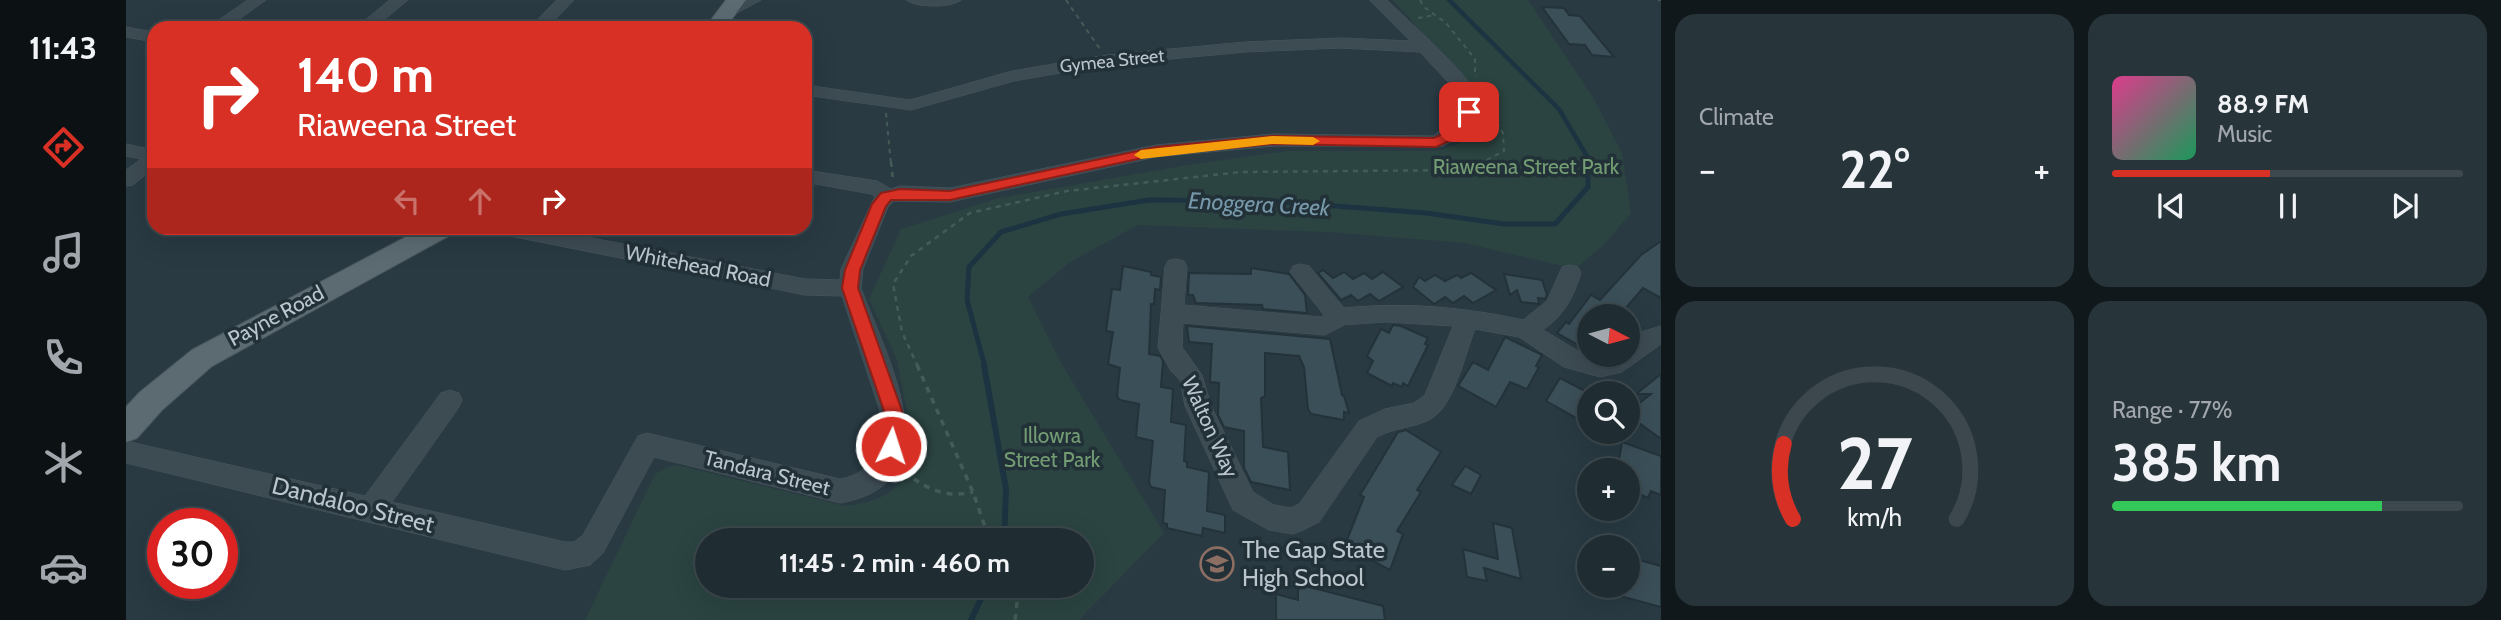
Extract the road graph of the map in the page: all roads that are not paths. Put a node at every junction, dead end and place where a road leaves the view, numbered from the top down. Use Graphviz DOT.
graph roads {
  1 [pos="258,0"];
  2 [pos="400,0"];
  3 [pos="566,0"];
  4 [pos="753,0"];
  5 [pos="914,0"];
  6 [pos="953,0"];
  7 [pos="1378,0"];
  8 [pos="726,13"];
  9 [pos="226,21"];
  10 [pos="373,21"];
  11 [pos="545,21"];
  12 [pos="126,32"];
  13 [pos="147,36"];
  14 [pos="1425,47"];
  15 [pos="812,91"];
  16 [pos="126,150"];
  17 [pos="147,156"];
  18 [pos="147,164"];
  19 [pos="812,177"];
  20 [pos="126,180"];
  21 [pos="891,195"];
  22 [pos="423,235"];
  23 [pos="541,235"];
  24 [pos="1176,267"];
  25 [pos="1301,272"];
  26 [pos="1570,273"];
  27 [pos="850,288"];
  28 [pos="1173,313"];
  29 [pos="1339,317"];
  30 [pos="1467,319"];
  31 [pos="1526,330"];
  32 [pos="1661,335"];
  33 [pos="450,400"];
  34 [pos="126,429"];
  35 [pos="126,453"];
  36 [pos="372,510"];
  37 [pos="580,555"];
  1 -- 9 [label="street"];
  2 -- 10 [label="street"];
  3 -- 11 [label="street"];
  4 -- 8 [label="street"];
  5 -- 6 [label="street"];
  7 -- 14 [label="street"];
  12 -- 13 [label="street"];
  14 -- 15 [label="street, Gymea Street"];
  14 -- 21 [label="street"];
  16 -- 17 [label="street"];
  18 -- 20 [label="street"];
  19 -- 21 [label="street"];
  21 -- 27 [label="street"];
  22 -- 34 [label="main road, Payne Road"];
  23 -- 27 [label="street, Whitehead Road"];
  24 -- 28 [label="street, Walton Way"];
  25 -- 29 [label="street"];
  26 -- 31 [label="street"];
  27 -- 37 [label="street, Tandara Street"];
  28 -- 29 [label="street"];
  28 -- 30 [label="street, Walton Way"];
  29 -- 30 [label="street"];
  30 -- 31 [label="street"];
  31 -- 32 [label="street"];
  33 -- 36 [label="street"];
  35 -- 36 [label="street, Dandaloo Street"];
  36 -- 37 [label="street, Dandaloo Street"];
}
